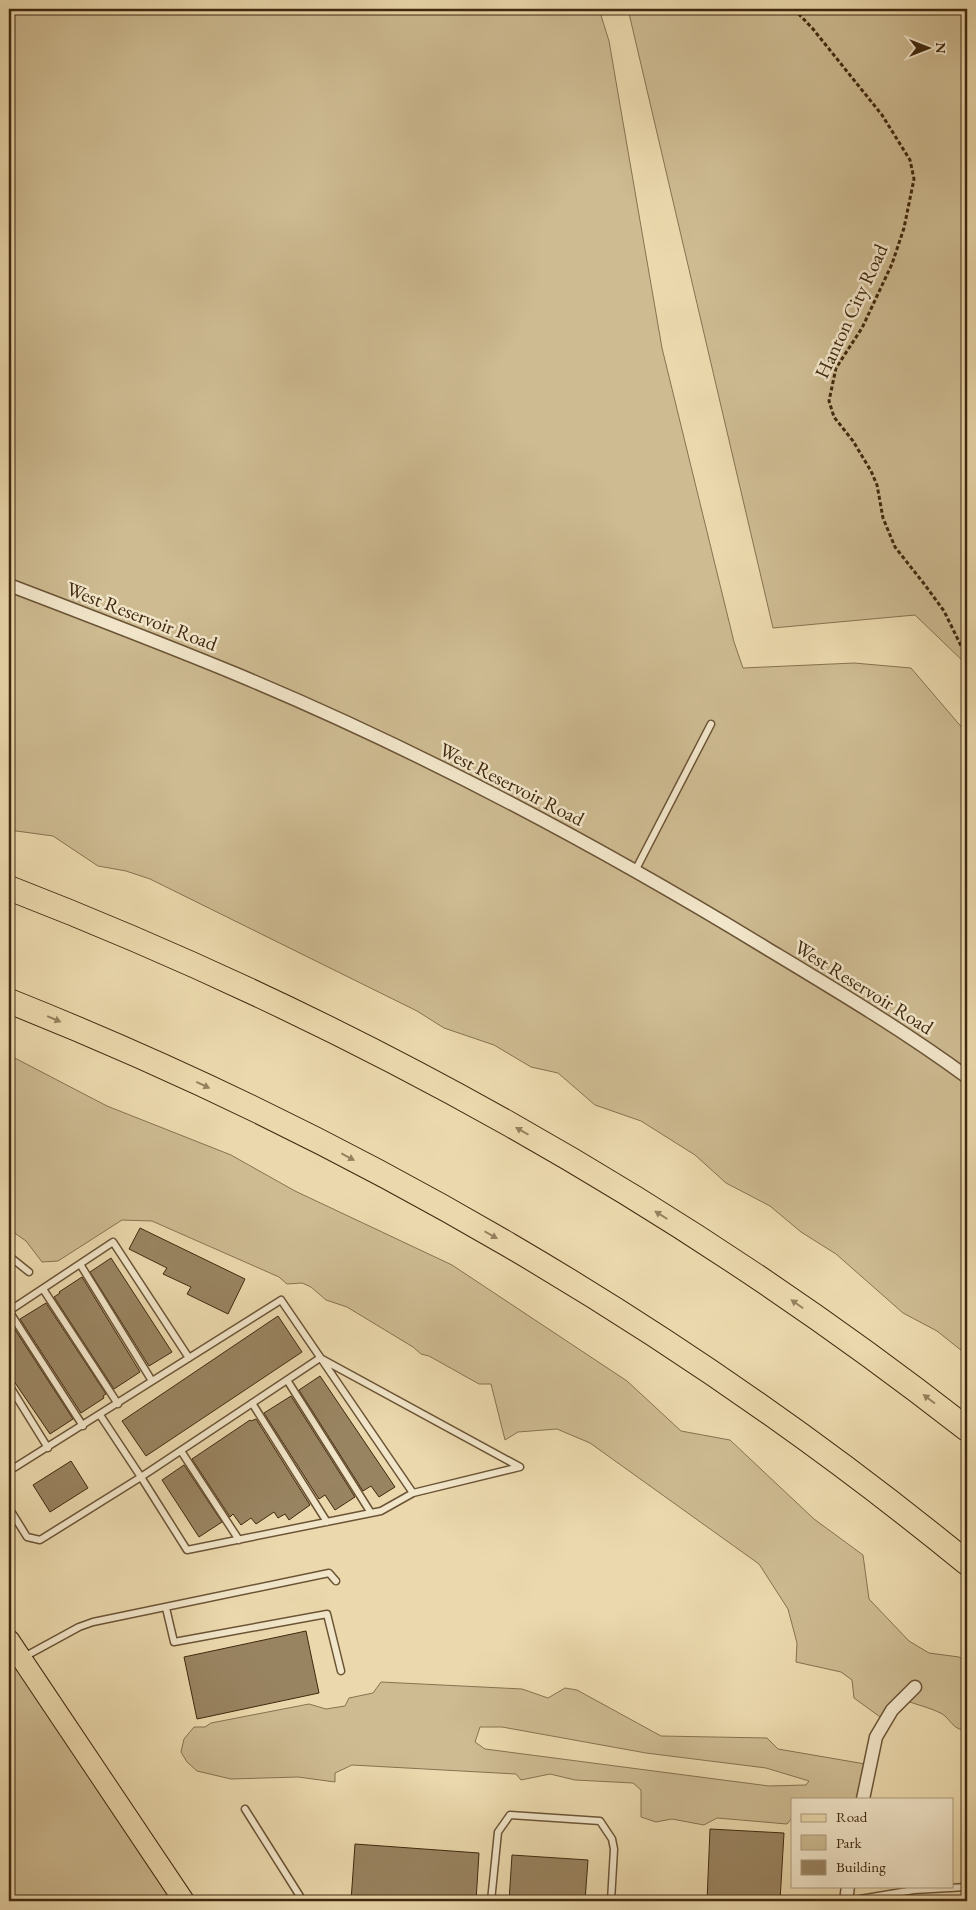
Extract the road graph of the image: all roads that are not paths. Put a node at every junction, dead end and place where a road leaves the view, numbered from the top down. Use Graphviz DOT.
graph roads {
  1 [pos="9,585"];
  2 [pos="711,724"];
  3 [pos="634,870"];
  4 [pos="9,888"];
  5 [pos="9,1001"];
  6 [pos="967,1077"];
  7 [pos="9,1256"];
  8 [pos="80,1264"];
  9 [pos="29,1272"];
  10 [pos="43,1288"];
  11 [pos="9,1311"];
  12 [pos="189,1358"];
  13 [pos="320,1358"];
  14 [pos="287,1380"];
  15 [pos="152,1382"];
  16 [pos="9,1385"];
  17 [pos="252,1403"];
  18 [pos="118,1404"];
  19 [pos="100,1415"];
  20 [pos="83,1426"];
  21 [pos="967,1429"];
  22 [pos="48,1448"];
  23 [pos="181,1451"];
  24 [pos="9,1471"];
  25 [pos="141,1477"];
  26 [pos="413,1493"];
  27 [pos="9,1508"];
  28 [pos="371,1513"];
  29 [pos="327,1522"];
  30 [pos="239,1540"];
  31 [pos="967,1563"];
  32 [pos="336,1581"];
  33 [pos="166,1608"];
  34 [pos="9,1640"];
  35 [pos="21,1659"];
  36 [pos="341,1671"];
  37 [pos="915,1687"];
  38 [pos="863,1798"];
  39 [pos="245,1809"];
  40 [pos="967,1887"];
  41 [pos="848,1888"];
  42 [pos="949,1888"];
  43 [pos="954,1888"];
  44 [pos="184,1901"];
  45 [pos="303,1901"];
  46 [pos="491,1901"];
  47 [pos="611,1901"];
  48 [pos="847,1901"];
  1 -- 3 [label="street, West Reservoir Road"];
  2 -- 3 [label="lane"];
  3 -- 6 [label="street, West Reservoir Road"];
  21 -- 4 [label="highway, one-way"];
  5 -- 31 [label="highway, one-way"];
  7 -- 9 [label="lane"];
  8 -- 10 [label="lane"];
  8 -- 12 [label="lane"];
  8 -- 15 [label="lane"];
  10 -- 11 [label="lane"];
  10 -- 18 [label="lane"];
  11 -- 20 [label="lane"];
  12 -- 13 [label="lane"];
  12 -- 15 [label="lane"];
  13 -- 14 [label="lane"];
  13 -- 26 [label="lane"];
  13 -- 26 [label="lane"];
  14 -- 17 [label="lane"];
  14 -- 28 [label="lane"];
  15 -- 18 [label="lane"];
  16 -- 22 [label="lane"];
  17 -- 23 [label="lane"];
  17 -- 29 [label="lane"];
  18 -- 19 [label="lane"];
  19 -- 20 [label="lane"];
  19 -- 25 [label="lane"];
  20 -- 22 [label="lane"];
  22 -- 24 [label="lane"];
  23 -- 25 [label="lane"];
  23 -- 30 [label="lane"];
  25 -- 27 [label="lane"];
  25 -- 30 [label="lane"];
  26 -- 28 [label="lane"];
  28 -- 29 [label="lane"];
  29 -- 30 [label="lane"];
  32 -- 33 [label="lane"];
  33 -- 35 [label="lane"];
  33 -- 36 [label="lane"];
  34 -- 35 [label="main road"];
  35 -- 44 [label="main road"];
  37 -- 38 [label="street"];
  39 -- 45 [label="lane"];
  40 -- 43 [label="lane"];
  41 -- 48 [label="street"];
  42 -- 48 [label="lane"];
  46 -- 47 [label="lane"];
}
